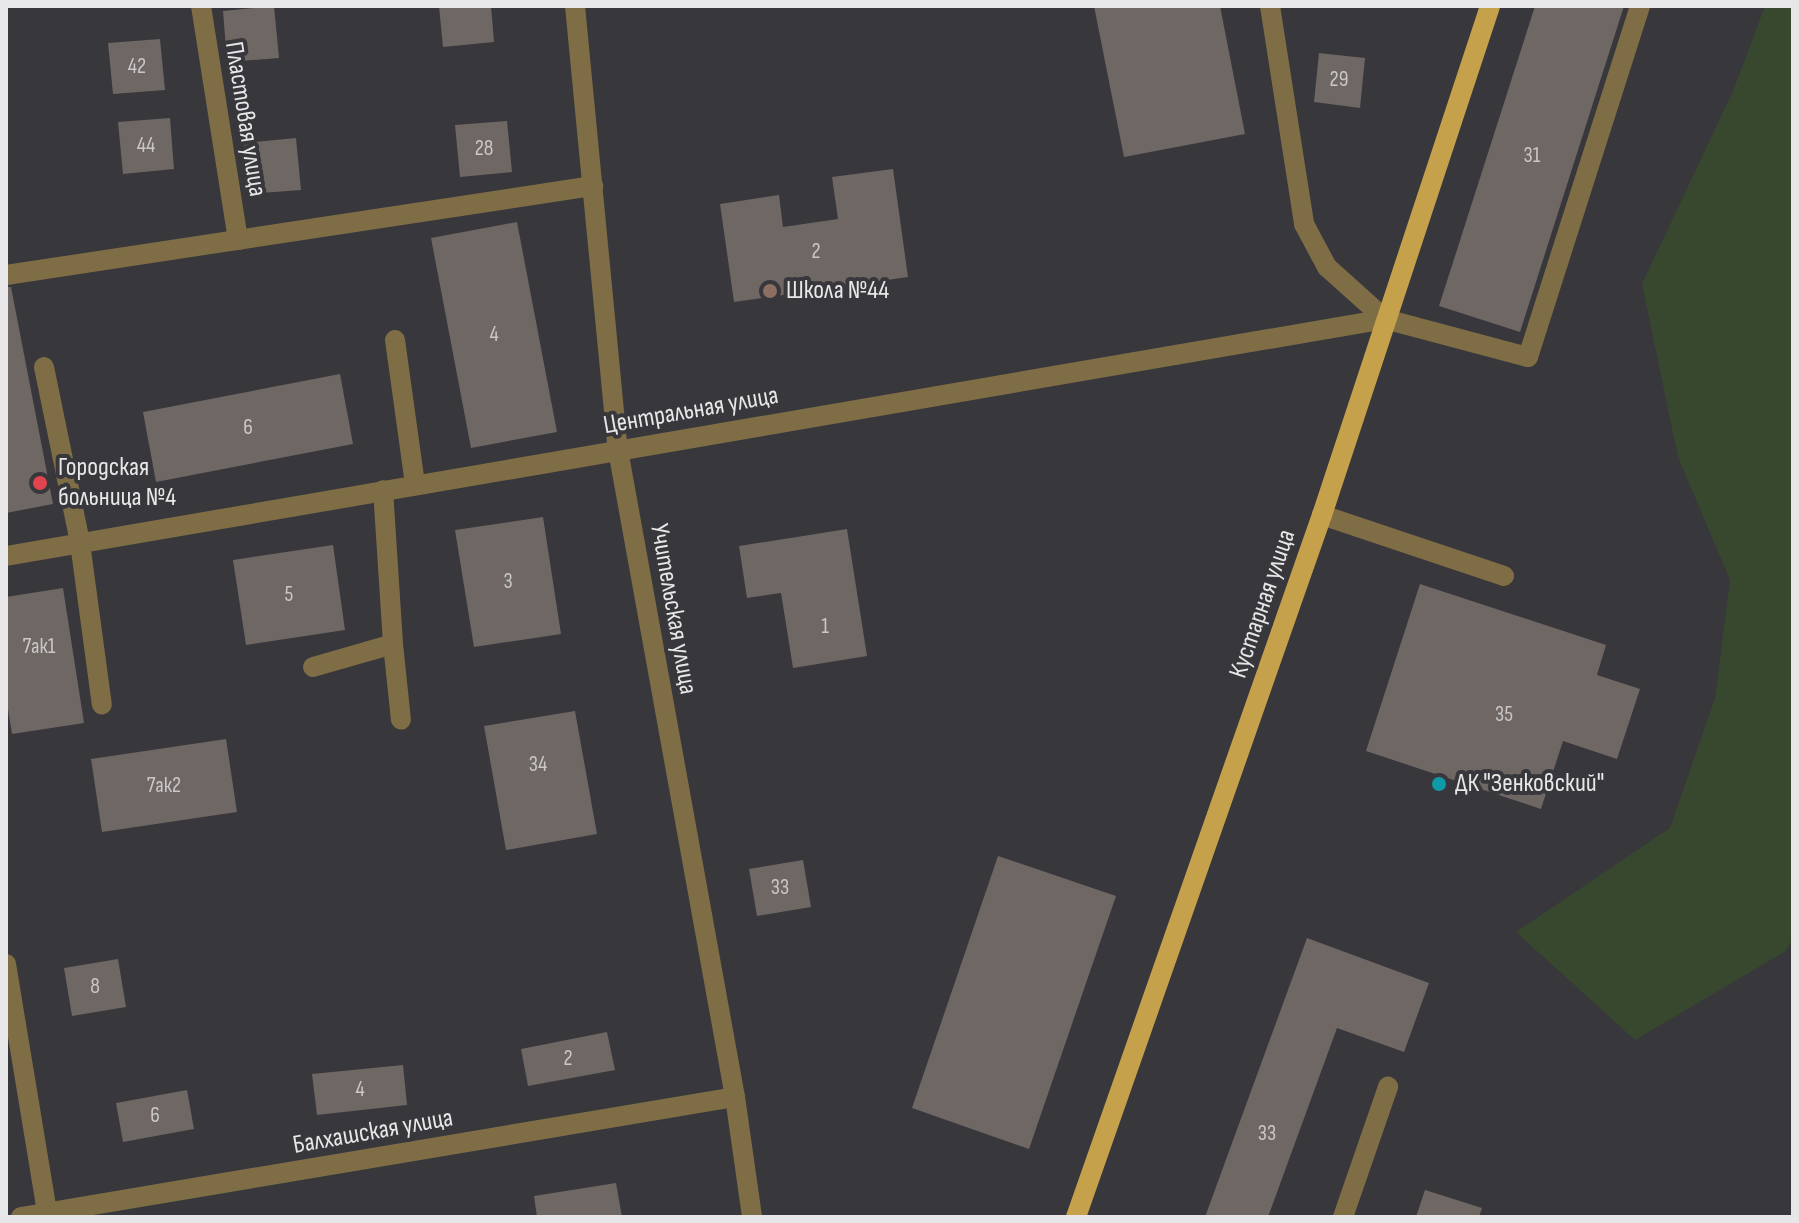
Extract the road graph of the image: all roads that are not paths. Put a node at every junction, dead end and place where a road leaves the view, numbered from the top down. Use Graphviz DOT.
graph roads {
  1 [pos="201,6"];
  2 [pos="575,6"];
  3 [pos="1270,6"];
  4 [pos="1490,6"];
  5 [pos="1640,6"];
  6 [pos="593,186"];
  7 [pos="238,240"];
  8 [pos="6,275"];
  9 [pos="1385,319"];
  10 [pos="395,340"];
  11 [pos="44,367"];
  12 [pos="618,450"];
  13 [pos="415,485"];
  14 [pos="383,490"];
  15 [pos="1322,515"];
  16 [pos="80,543"];
  17 [pos="6,556"];
  18 [pos="1504,576"];
  19 [pos="393,644"];
  20 [pos="313,667"];
  21 [pos="102,705"];
  22 [pos="401,720"];
  23 [pos="6,964"];
  24 [pos="1388,1087"];
  25 [pos="735,1097"];
  26 [pos="47,1215"];
  27 [pos="21,1217"];
  28 [pos="752,1217"];
  29 [pos="1076,1217"];
  30 [pos="1343,1217"];
  1 -- 7 [label="street, Пластовая улица"];
  2 -- 6 [label="street, Учительская улица"];
  3 -- 9 [label="street"];
  4 -- 9 [label="main road, Кустарная улица"];
  5 -- 9 [label="street"];
  6 -- 7 [label="street"];
  6 -- 12 [label="street, Учительская улица"];
  7 -- 8 [label="street"];
  9 -- 12 [label="street, Центральная улица"];
  9 -- 15 [label="main road, Кустарная улица"];
  10 -- 13 [label="street"];
  11 -- 16 [label="street"];
  12 -- 13 [label="street, Центральная улица"];
  12 -- 25 [label="street, Учительская улица"];
  13 -- 14 [label="street, Центральная улица"];
  14 -- 16 [label="street, Центральная улица"];
  14 -- 19 [label="street"];
  15 -- 18 [label="street"];
  15 -- 29 [label="main road, Кустарная улица"];
  16 -- 17 [label="street, Центральная улица"];
  16 -- 21 [label="street"];
  19 -- 20 [label="street"];
  19 -- 22 [label="street"];
  23 -- 26 [label="street"];
  24 -- 30 [label="street"];
  25 -- 26 [label="street, Балхашская улица"];
  25 -- 28 [label="street, Учительская улица"];
  26 -- 27 [label="street, Балхашская улица"];
}
